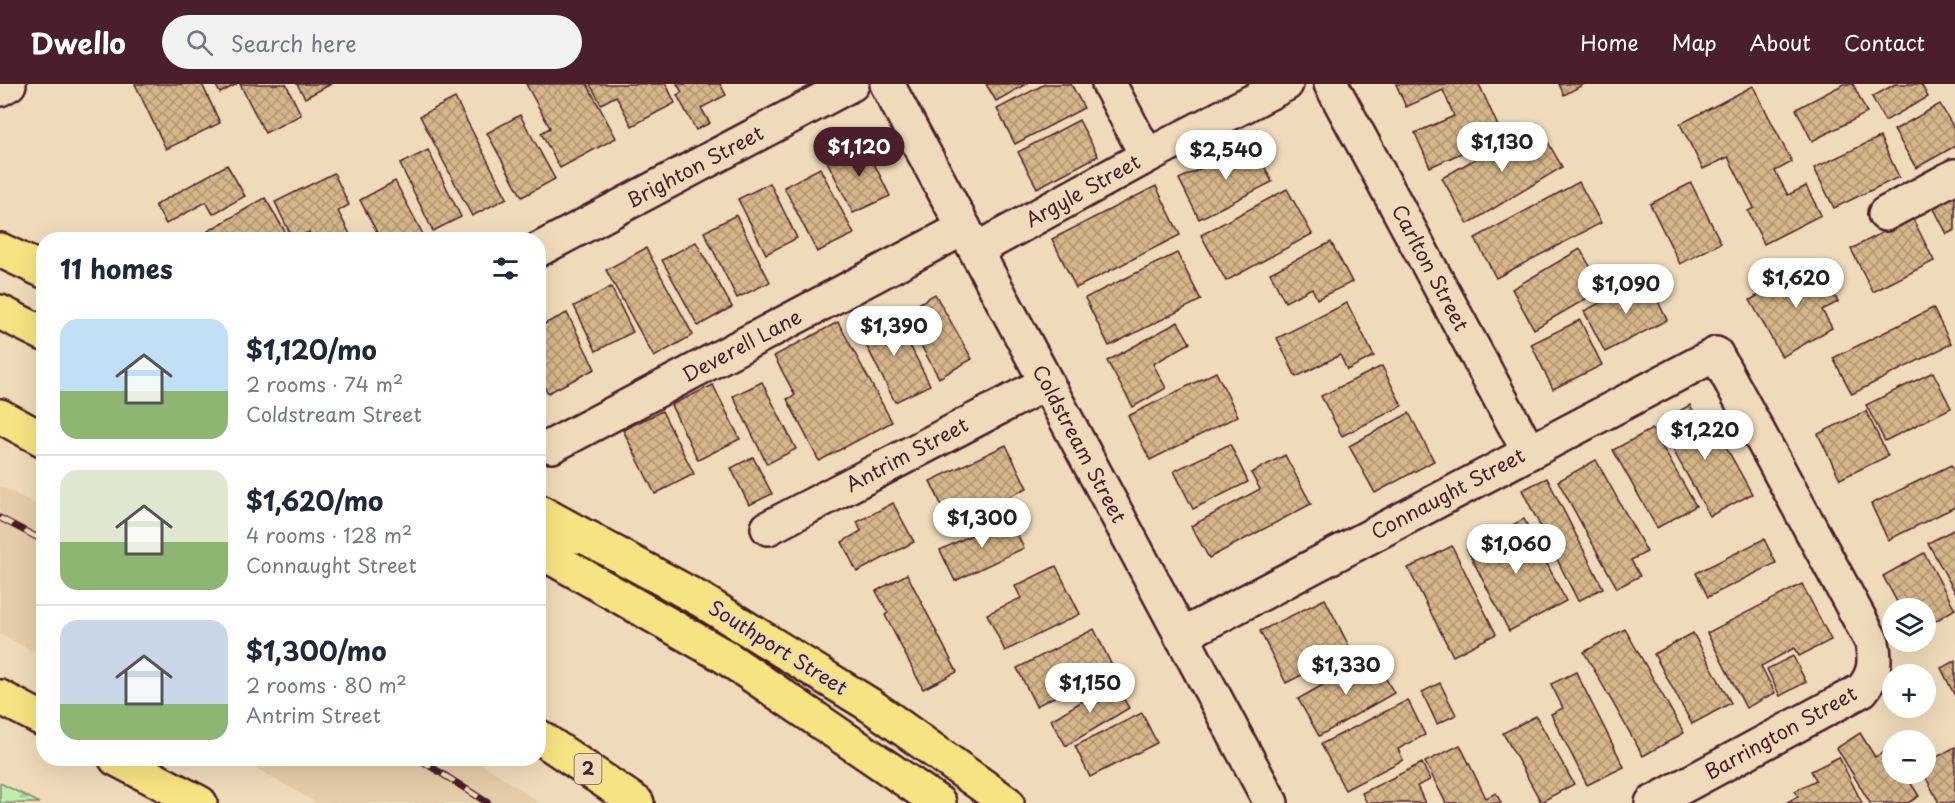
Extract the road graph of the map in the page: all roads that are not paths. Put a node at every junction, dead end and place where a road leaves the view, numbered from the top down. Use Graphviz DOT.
graph roads {
  1 [pos="9,84"];
  2 [pos="852,84"];
  3 [pos="887,84"];
  4 [pos="1109,84"];
  5 [pos="1286,84"];
  6 [pos="1331,84"];
  7 [pos="0,89"];
  8 [pos="1147,156"];
  9 [pos="1955,176"];
  10 [pos="1885,214"];
  11 [pos="970,239"];
  12 [pos="546,246"];
  13 [pos="0,250"];
  14 [pos="36,267"];
  15 [pos="0,312"];
  16 [pos="36,330"];
  17 [pos="1716,354"];
  18 [pos="1046,382"];
  19 [pos="0,416"];
  20 [pos="36,436"];
  21 [pos="552,446"];
  22 [pos="1529,452"];
  23 [pos="546,515"];
  24 [pos="768,528"];
  25 [pos="546,530"];
  26 [pos="589,538"];
  27 [pos="546,555"];
  28 [pos="1181,636"];
  29 [pos="0,697"];
  30 [pos="36,716"];
  31 [pos="546,741"];
  32 [pos="130,766"];
  33 [pos="200,803"];
  34 [pos="637,803"];
  35 [pos="939,803"];
  36 [pos="1008,803"];
  37 [pos="1271,803"];
  38 [pos="1652,803"];
  1 -- 7 [label="street"];
  2 -- 12 [label="street, Brighton Street"];
  3 -- 11 [label="street, Coldstream Street"];
  4 -- 8 [label="street"];
  5 -- 8 [label="street, Argyle Street"];
  6 -- 22 [label="street, Carlton Street"];
  8 -- 11 [label="street, Argyle Street"];
  9 -- 10 [label="street"];
  11 -- 18 [label="street, Coldstream Street"];
  11 -- 21 [label="street, Deverell Lane"];
  13 -- 14 [label="main road"];
  15 -- 16 [label="main road"];
  17 -- 22 [label="street, Connaught Street"];
  17 -- 38 [label="street, Barrington Street"];
  18 -- 24 [label="street, Antrim Street"];
  18 -- 28 [label="street, Coldstream Street"];
  19 -- 20 [label="main road"];
  22 -- 28 [label="street, Connaught Street"];
  23 -- 26 [label="main road, Southport Street"];
  25 -- 26 [label="main road"];
  26 -- 36 [label="main road, Southport Street"];
  27 -- 35 [label="main road, Southport Street"];
  28 -- 37 [label="street, Coldstream Street"];
  29 -- 30 [label="main road"];
  31 -- 34 [label="main road, 2"];
  32 -- 33 [label="main road"];
}
